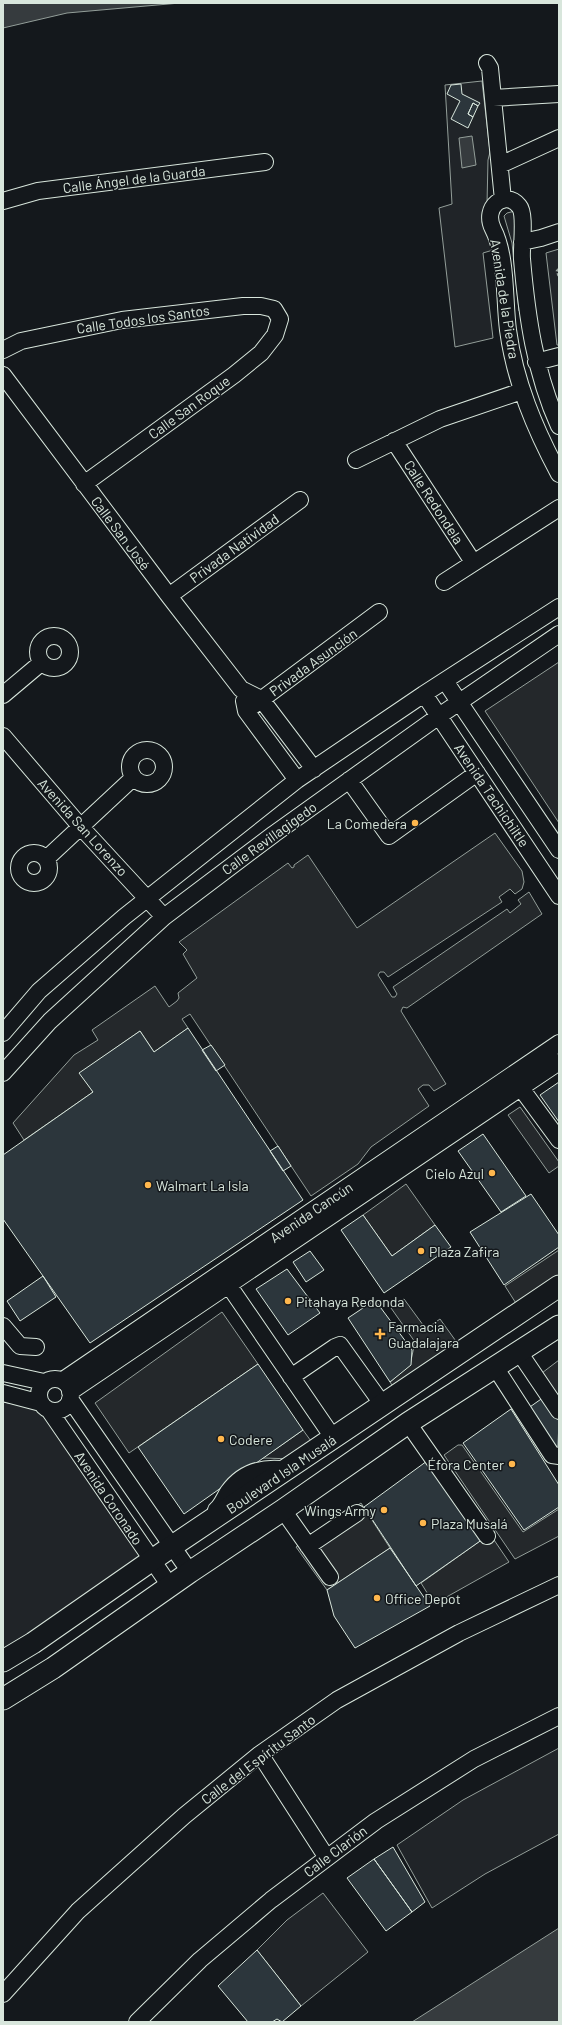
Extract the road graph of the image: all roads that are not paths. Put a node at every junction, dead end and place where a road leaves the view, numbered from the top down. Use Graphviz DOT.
graph roads {
  1 [pos="487,63"];
  2 [pos="559,94"];
  3 [pos="493,98"];
  4 [pos="559,138"];
  5 [pos="265,162"];
  6 [pos="500,165"];
  7 [pos="503,200"];
  8 [pos="3,201"];
  9 [pos="559,232"];
  10 [pos="522,242"];
  11 [pos="280,319"];
  12 [pos="529,328"];
  13 [pos="508,331"];
  14 [pos="3,350"];
  15 [pos="559,356"];
  16 [pos="536,362"];
  17 [pos="3,375"];
  18 [pos="522,391"];
  19 [pos="559,426"];
  20 [pos="394,441"];
  21 [pos="356,460"];
  22 [pos="559,474"];
  23 [pos="84,484"];
  24 [pos="300,500"];
  25 [pos="559,508"];
  26 [pos="473,562"];
  27 [pos="444,582"];
  28 [pos="169,596"];
  29 [pos="559,607"];
  30 [pos="379,612"];
  31 [pos="559,634"];
  32 [pos="41,663"];
  33 [pos="445,680"];
  34 [pos="241,689"];
  35 [pos="424,694"];
  36 [pos="3,695"];
  37 [pos="261,699"];
  38 [pos="459,702"];
  39 [pos="246,711"];
  40 [pos="439,716"];
  41 [pos="3,736"];
  42 [pos="314,769"];
  43 [pos="477,773"];
  44 [pos="133,778"];
  45 [pos="297,780"];
  46 [pos="349,780"];
  47 [pos="80,826"];
  48 [pos="558,847"];
  49 [pos="46,859"];
  50 [pos="559,896"];
  51 [pos="147,897"];
  52 [pos="164,917"];
  53 [pos="3,1033"];
  54 [pos="559,1043"];
  55 [pos="559,1062"];
  56 [pos="3,1073"];
  57 [pos="517,1082"];
  58 [pos="559,1140"];
  59 [pos="225,1280"];
  60 [pos="559,1286"];
  61 [pos="3,1326"];
  62 [pos="559,1326"];
  63 [pos="36,1347"];
  64 [pos="519,1352"];
  65 [pos="442,1364"];
  66 [pos="495,1367"];
  67 [pos="3,1373"];
  68 [pos="292,1377"];
  69 [pos="44,1382"];
  70 [pos="68,1390"];
  71 [pos="458,1391"];
  72 [pos="3,1393"];
  73 [pos="383,1405"];
  74 [pos="45,1406"];
  75 [pos="559,1411"];
  76 [pos="408,1423"];
  77 [pos="334,1439"];
  78 [pos="559,1456"];
  79 [pos="283,1510"];
  80 [pos="218,1512"];
  81 [pos="357,1513"];
  82 [pos="188,1529"];
  83 [pos="487,1536"];
  84 [pos="308,1546"];
  85 [pos="171,1547"];
  86 [pos="152,1561"];
  87 [pos="190,1572"];
  88 [pos="330,1577"];
  89 [pos="559,1585"];
  90 [pos="170,1586"];
  91 [pos="33,1643"];
  92 [pos="3,1649"];
  93 [pos="3,1661"];
  94 [pos="26,1685"];
  95 [pos="3,1698"];
  96 [pos="3,1711"];
  97 [pos="559,1716"];
  98 [pos="260,1754"];
  99 [pos="327,1858"];
  100 [pos="3,1994"];
  101 [pos="137,2022"];
  1 -- 3 [label="street"];
  2 -- 3 [label="street"];
  3 -- 6 [label="street"];
  4 -- 6 [label="street"];
  5 -- 8 [label="street, Calle Ángel de la Guarda"];
  6 -- 7 [label="street"];
  7 -- 10 [label="street, Avenida de la Piedra"];
  7 -- 13 [label="street, Avenida de la Piedra"];
  9 -- 10 [label="street"];
  10 -- 12 [label="street, Avenida de la Piedra"];
  11 -- 14 [label="street, Calle Todos los Santos"];
  11 -- 23 [label="street, Calle San Roque"];
  12 -- 13 [label="street"];
  12 -- 16 [label="street, Avenida de la Piedra"];
  13 -- 18 [label="street, Avenida de la Piedra"];
  15 -- 16 [label="street"];
  16 -- 19 [label="street, Avenida de la Piedra"];
  17 -- 23 [label="street, Calle San José"];
  18 -- 20 [label="street"];
  18 -- 22 [label="street, Avenida de la Piedra"];
  20 -- 21 [label="street"];
  20 -- 26 [label="street, Calle Redondela"];
  23 -- 28 [label="street, Calle San José"];
  24 -- 28 [label="street, Privada Natividad"];
  25 -- 26 [label="street"];
  26 -- 27 [label="street"];
  28 -- 34 [label="street, Calle San José"];
  29 -- 33 [label="street, Calle Revillagigedo"];
  30 -- 37 [label="street, Privada Asunción"];
  31 -- 38 [label="street, Calle Revillagigedo"];
  32 -- 36 [label="street"];
  33 -- 35 [label="street, Calle Revillagigedo"];
  33 -- 38 [label="street, Avenida Tachichiltle"];
  34 -- 37 [label="street, Calle San José"];
  34 -- 39 [label="street, Calle San José"];
  35 -- 40 [label="street, Avenida Tachichiltle"];
  35 -- 42 [label="street, Calle Revillagigedo"];
  37 -- 39 [label="street, Privada Asunción"];
  37 -- 42 [label="street, Calle San José"];
  38 -- 40 [label="street, Calle Revillagigedo"];
  38 -- 48 [label="street, Avenida Tachichiltle"];
  39 -- 45 [label="street, Calle San José"];
  40 -- 43 [label="street, Avenida Tachichiltle"];
  40 -- 46 [label="street, Calle Revillagigedo"];
  41 -- 47 [label="street, Avenida San Lorenzo"];
  42 -- 45 [label="street, Calle Revillagigedo"];
  43 -- 46 [label="street"];
  43 -- 50 [label="street, Avenida Tachichiltle"];
  44 -- 47 [label="street"];
  45 -- 51 [label="street, Calle Revillagigedo"];
  46 -- 52 [label="street, Calle Revillagigedo"];
  47 -- 49 [label="street"];
  47 -- 51 [label="street, Avenida San Lorenzo"];
  51 -- 52 [label="street, Avenida San Lorenzo"];
  51 -- 53 [label="street, Calle Revillagigedo"];
  52 -- 56 [label="street, Calle Revillagigedo"];
  54 -- 57 [label="street, Avenida Cancún"];
  55 -- 57 [label="street, Avenida Cancún"];
  57 -- 58 [label="street"];
  57 -- 59 [label="street, Avenida Cancún"];
  59 -- 68 [label="street"];
  59 -- 70 [label="street, Avenida Cancún"];
  60 -- 65 [label="main road, Boulevard Isla Musalá"];
  61 -- 63 [label="street"];
  62 -- 64 [label="main road"];
  64 -- 66 [label="main road"];
  64 -- 75 [label="street"];
  65 -- 71 [label="main road"];
  65 -- 73 [label="main road, Boulevard Isla Musalá"];
  66 -- 71 [label="main road"];
  66 -- 78 [label="street"];
  67 -- 69 [label="street"];
  68 -- 73 [label="street"];
  68 -- 77 [label="street"];
  69 -- 70 [label="street"];
  69 -- 74 [label="street"];
  70 -- 74 [label="street"];
  70 -- 85 [label="street, Avenida Coronado"];
  71 -- 76 [label="main road"];
  72 -- 74 [label="street"];
  73 -- 77 [label="main road, Boulevard Isla Musalá"];
  74 -- 86 [label="street, Avenida Coronado"];
  76 -- 79 [label="main road"];
  76 -- 83 [label="street"];
  77 -- 80 [label="main road, Boulevard Isla Musalá"];
  79 -- 84 [label="street"];
  79 -- 87 [label="main road"];
  80 -- 82 [label="street"];
  80 -- 85 [label="main road, Boulevard Isla Musalá"];
  81 -- 84 [label="street"];
  84 -- 88 [label="street"];
  85 -- 86 [label="main road, Boulevard Isla Musalá"];
  85 -- 87 [label="street, Avenida Coronado"];
  86 -- 90 [label="street, Avenida Coronado"];
  86 -- 91 [label="main road, Boulevard Isla Musalá"];
  87 -- 90 [label="main road"];
  89 -- 98 [label="street, Calle del Espíritu Santo"];
  90 -- 94 [label="main road"];
  91 -- 92 [label="main road"];
  91 -- 93 [label="main road, Boulevard Isla Musalá"];
  94 -- 95 [label="main road"];
  94 -- 96 [label="main road"];
  97 -- 99 [label="street, Calle Clarión"];
  98 -- 99 [label="street"];
  98 -- 100 [label="street, Calle del Espíritu Santo"];
  99 -- 101 [label="street, Calle Clarión"];
}
